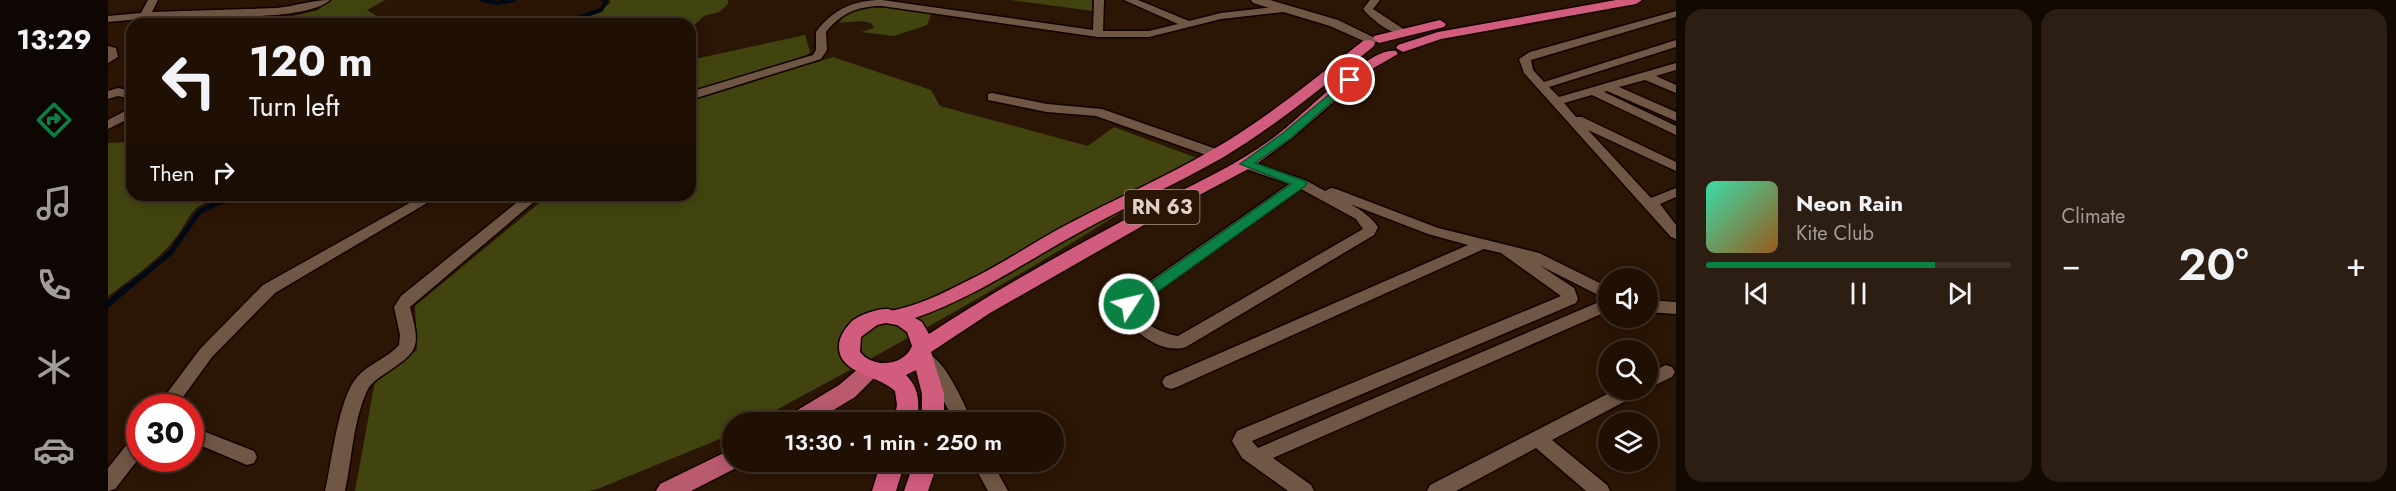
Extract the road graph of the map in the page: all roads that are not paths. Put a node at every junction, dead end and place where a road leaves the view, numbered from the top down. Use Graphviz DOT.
graph roads {
  1 [pos="153,0"];
  2 [pos="325,0"];
  3 [pos="1099,0"];
  4 [pos="1129,0"];
  5 [pos="1257,0"];
  6 [pos="1376,0"];
  7 [pos="1589,0"];
  8 [pos="1636,0"];
  9 [pos="1284,9"];
  10 [pos="1676,14"];
  11 [pos="147,18"];
  12 [pos="155,18"];
  13 [pos="108,20"];
  14 [pos="126,20"];
  15 [pos="1188,24"];
  16 [pos="1401,32"];
  17 [pos="1098,34"];
  18 [pos="1373,41"];
  19 [pos="1676,43"];
  20 [pos="108,49"];
  21 [pos="1397,51"];
  22 [pos="108,60"];
  23 [pos="1676,66"];
  24 [pos="1646,76"];
  25 [pos="1542,86"];
  26 [pos="1608,87"];
  27 [pos="1676,89"];
  28 [pos="1592,91"];
  29 [pos="126,94"];
  30 [pos="696,94"];
  31 [pos="108,95"];
  32 [pos="992,97"];
  33 [pos="1556,102"];
  34 [pos="126,116"];
  35 [pos="1569,116"];
  36 [pos="1676,117"];
  37 [pos="108,125"];
  38 [pos="1676,131"];
  39 [pos="1216,154"];
  40 [pos="1246,164"];
  41 [pos="1676,167"];
  42 [pos="1300,183"];
  43 [pos="1676,192"];
  44 [pos="420,201"];
  45 [pos="529,201"];
  46 [pos="1649,204"];
  47 [pos="1676,219"];
  48 [pos="1676,234"];
  49 [pos="1480,245"];
  50 [pos="1506,250"];
  51 [pos="1598,289"];
  52 [pos="1658,307"];
  53 [pos="1598,308"];
  54 [pos="1676,309"];
  55 [pos="895,317"];
  56 [pos="922,350"];
  57 [pos="877,370"];
  58 [pos="1666,372"];
  59 [pos="1658,376"];
  60 [pos="1171,382"];
  61 [pos="175,394"];
  62 [pos="1611,400"];
  63 [pos="812,412"];
  64 [pos="907,412"];
  65 [pos="933,412"];
  66 [pos="958,412"];
  67 [pos="1537,438"];
  68 [pos="204,439"];
  69 [pos="1256,457"];
  70 [pos="248,458"];
  71 [pos="126,460"];
  72 [pos="722,464"];
  73 [pos="890,472"];
  74 [pos="923,472"];
  75 [pos="988,472"];
  76 [pos="108,483"];
  77 [pos="679,488"];
  78 [pos="335,491"];
  79 [pos="884,491"];
  80 [pos="916,491"];
  81 [pos="998,491"];
  82 [pos="1304,491"];
  83 [pos="1437,491"];
  84 [pos="1600,491"];
  1 -- 11 [label="street"];
  2 -- 12 [label="street"];
  3 -- 17 [label="street"];
  4 -- 15 [label="street"];
  5 -- 9 [label="street"];
  6 -- 16 [label="street"];
  7 -- 16 [label="highway, RN 63"];
  8 -- 21 [label="highway, RN 63"];
  9 -- 15 [label="street"];
  9 -- 18 [label="street"];
  10 -- 25 [label="street"];
  13 -- 14 [label="street"];
  15 -- 17 [label="street"];
  16 -- 18 [label="highway, RN 63"];
  17 -- 30 [label="street"];
  18 -- 21 [label="highway"];
  18 -- 39 [label="highway, RN 63"];
  19 -- 25 [label="street"];
  20 -- 22 [label="street"];
  21 -- 40 [label="highway, RN 63"];
  23 -- 24 [label="street"];
  24 -- 26 [label="street"];
  24 -- 27 [label="street"];
  25 -- 33 [label="street"];
  26 -- 28 [label="street"];
  26 -- 36 [label="street"];
  28 -- 33 [label="street"];
  28 -- 38 [label="street"];
  29 -- 31 [label="street"];
  32 -- 39 [label="street"];
  33 -- 35 [label="street"];
  34 -- 37 [label="street"];
  35 -- 41 [label="street"];
  35 -- 46 [label="street"];
  39 -- 55 [label="highway, RN 63"];
  40 -- 42 [label="street"];
  40 -- 56 [label="highway, RN 63"];
  42 -- 42 [label="street"];
  42 -- 49 [label="street"];
  43 -- 46 [label="street"];
  44 -- 61 [label="street"];
  45 -- 78 [label="street"];
  46 -- 47 [label="street"];
  46 -- 48 [label="street"];
  49 -- 50 [label="street"];
  49 -- 60 [label="street"];
  50 -- 51 [label="street"];
  50 -- 69 [label="street"];
  52 -- 54 [label="street"];
  53 -- 69 [label="street"];
  55 -- 56 [label="highway"];
  55 -- 57 [label="highway, RN 63"];
  56 -- 57 [label="highway, RN 63"];
  56 -- 65 [label="highway"];
  56 -- 66 [label="street"];
  57 -- 63 [label="main road, RN 63"];
  57 -- 64 [label="highway"];
  58 -- 59 [label="street"];
  62 -- 67 [label="street"];
  67 -- 83 [label="street"];
  67 -- 84 [label="street"];
  68 -- 70 [label="street"];
  69 -- 82 [label="street"];
  71 -- 76 [label="street"];
  72 -- 77 [label="main road"];
  73 -- 79 [label="highway"];
  74 -- 80 [label="highway"];
  75 -- 81 [label="street"];
}
